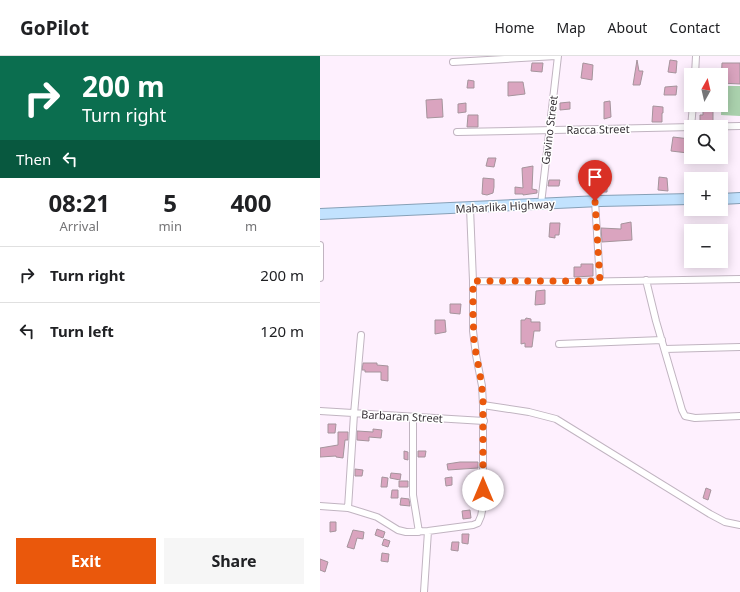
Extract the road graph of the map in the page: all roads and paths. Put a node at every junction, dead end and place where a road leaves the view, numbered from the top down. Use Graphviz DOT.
graph roads {
  1 [pos="557,56"];
  2 [pos="696,56"];
  3 [pos="453,62"];
  4 [pos="695,68"];
  5 [pos="728,126"];
  6 [pos="740,126"];
  7 [pos="684,127"];
  8 [pos="549,130"];
  9 [pos="457,132"];
  10 [pos="740,198"];
  11 [pos="684,199"];
  12 [pos="728,199"];
  13 [pos="595,201"];
  14 [pos="541,204"];
  15 [pos="470,208"];
  16 [pos="320,214"];
  17 [pos="320,246"];
  18 [pos="320,278"];
  19 [pos="740,279"];
  20 [pos="646,280"];
  21 [pos="473,281"];
  22 [pos="600,281"];
  23 [pos="362,335"];
  24 [pos="662,340"];
  25 [pos="559,344"];
  26 [pos="740,347"];
  27 [pos="664,349"];
  28 [pos="483,405"];
  29 [pos="320,411"];
  30 [pos="354,414"];
  31 [pos="740,416"];
  32 [pos="413,417"];
  33 [pos="484,421"];
  34 [pos="320,506"];
  35 [pos="348,508"];
  36 [pos="740,525"];
  37 [pos="428,531"];
  38 [pos="419,532"];
  39 [pos="424,592"];
  1 -- 3 [label="street"];
  1 -- 8 [label="street, Gavino Street"];
  2 -- 4 [label="street"];
  5 -- 6 [label="street, Racca Street"];
  7 -- 8 [label="street, Racca Street"];
  8 -- 9 [label="street, Racca Street"];
  8 -- 14 [label="street, Gavino Street"];
  10 -- 12 [label="highway"];
  11 -- 13 [label="highway, Maharlika Highway"];
  13 -- 14 [label="highway, Maharlika Highway"];
  13 -- 22 [label="street"];
  14 -- 15 [label="highway, Maharlika Highway"];
  15 -- 16 [label="highway, Maharlika Highway"];
  15 -- 21 [label="street"];
  17 -- 18 [label="street"];
  19 -- 20 [label="street"];
  20 -- 22 [label="street"];
  20 -- 24 [label="street"];
  21 -- 22 [label="street"];
  21 -- 28 [label="street"];
  23 -- 30 [label="street"];
  24 -- 25 [label="street"];
  24 -- 27 [label="street"];
  26 -- 27 [label="street"];
  27 -- 31 [label="street"];
  28 -- 33 [label="street"];
  28 -- 36 [label="street"];
  29 -- 30 [label="street, Barbaran Street"];
  30 -- 32 [label="street, Barbaran Street"];
  30 -- 35 [label="street"];
  32 -- 33 [label="street, Barbaran Street"];
  32 -- 38 [label="street"];
  33 -- 37 [label="street"];
  34 -- 35 [label="street"];
  35 -- 38 [label="street"];
  37 -- 38 [label="street"];
  37 -- 39 [label="street"];
}
